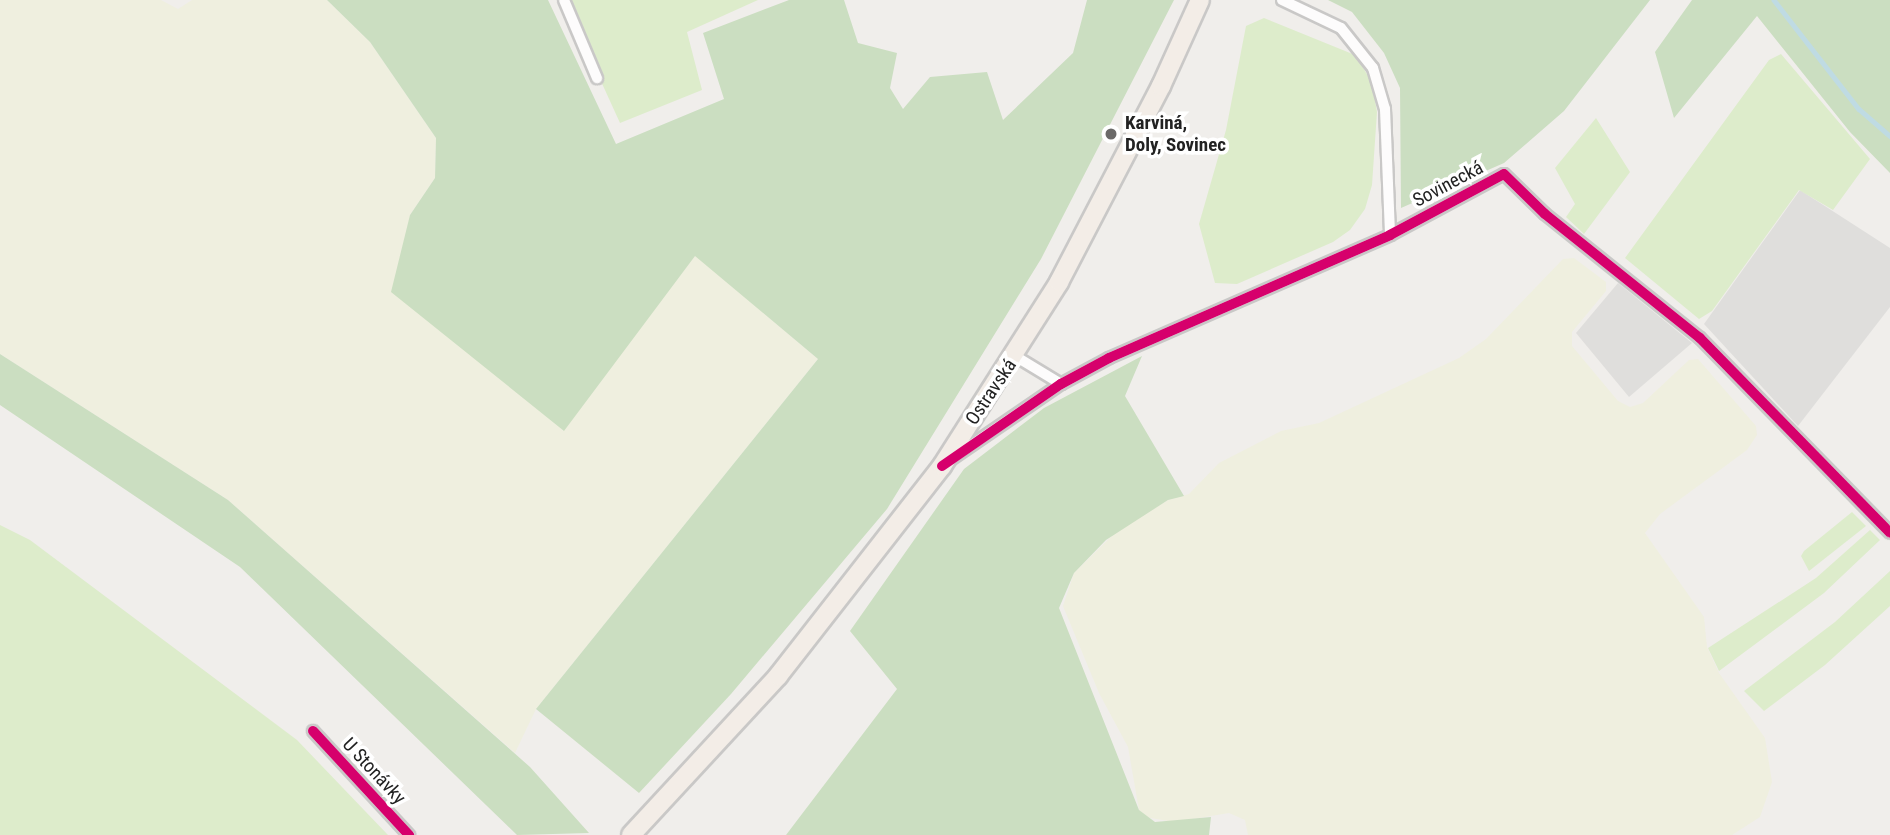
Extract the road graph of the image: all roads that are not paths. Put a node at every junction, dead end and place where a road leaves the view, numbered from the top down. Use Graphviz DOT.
graph roads {
  1 [pos="564,0"];
  2 [pos="1200,0"];
  3 [pos="1282,0"];
  4 [pos="597,78"];
  5 [pos="1390,235"];
  6 [pos="1015,356"];
  7 [pos="1061,384"];
  8 [pos="942,466"];
  9 [pos="1890,533"];
  10 [pos="313,731"];
  11 [pos="410,835"];
  12 [pos="632,835"];
  1 -- 4 [label="street"];
  2 -- 6 [label="main road, Ostravská"];
  3 -- 5 [label="street, Sovinecká"];
  5 -- 7 [label="street, Sovinecká"];
  5 -- 9 [label="street, Sovinecká"];
  6 -- 7 [label="street"];
  6 -- 8 [label="main road, Ostravská"];
  7 -- 8 [label="street, Sovinecká"];
  8 -- 12 [label="main road, Ostravská"];
  10 -- 11 [label="street, U Stonávky"];
}
